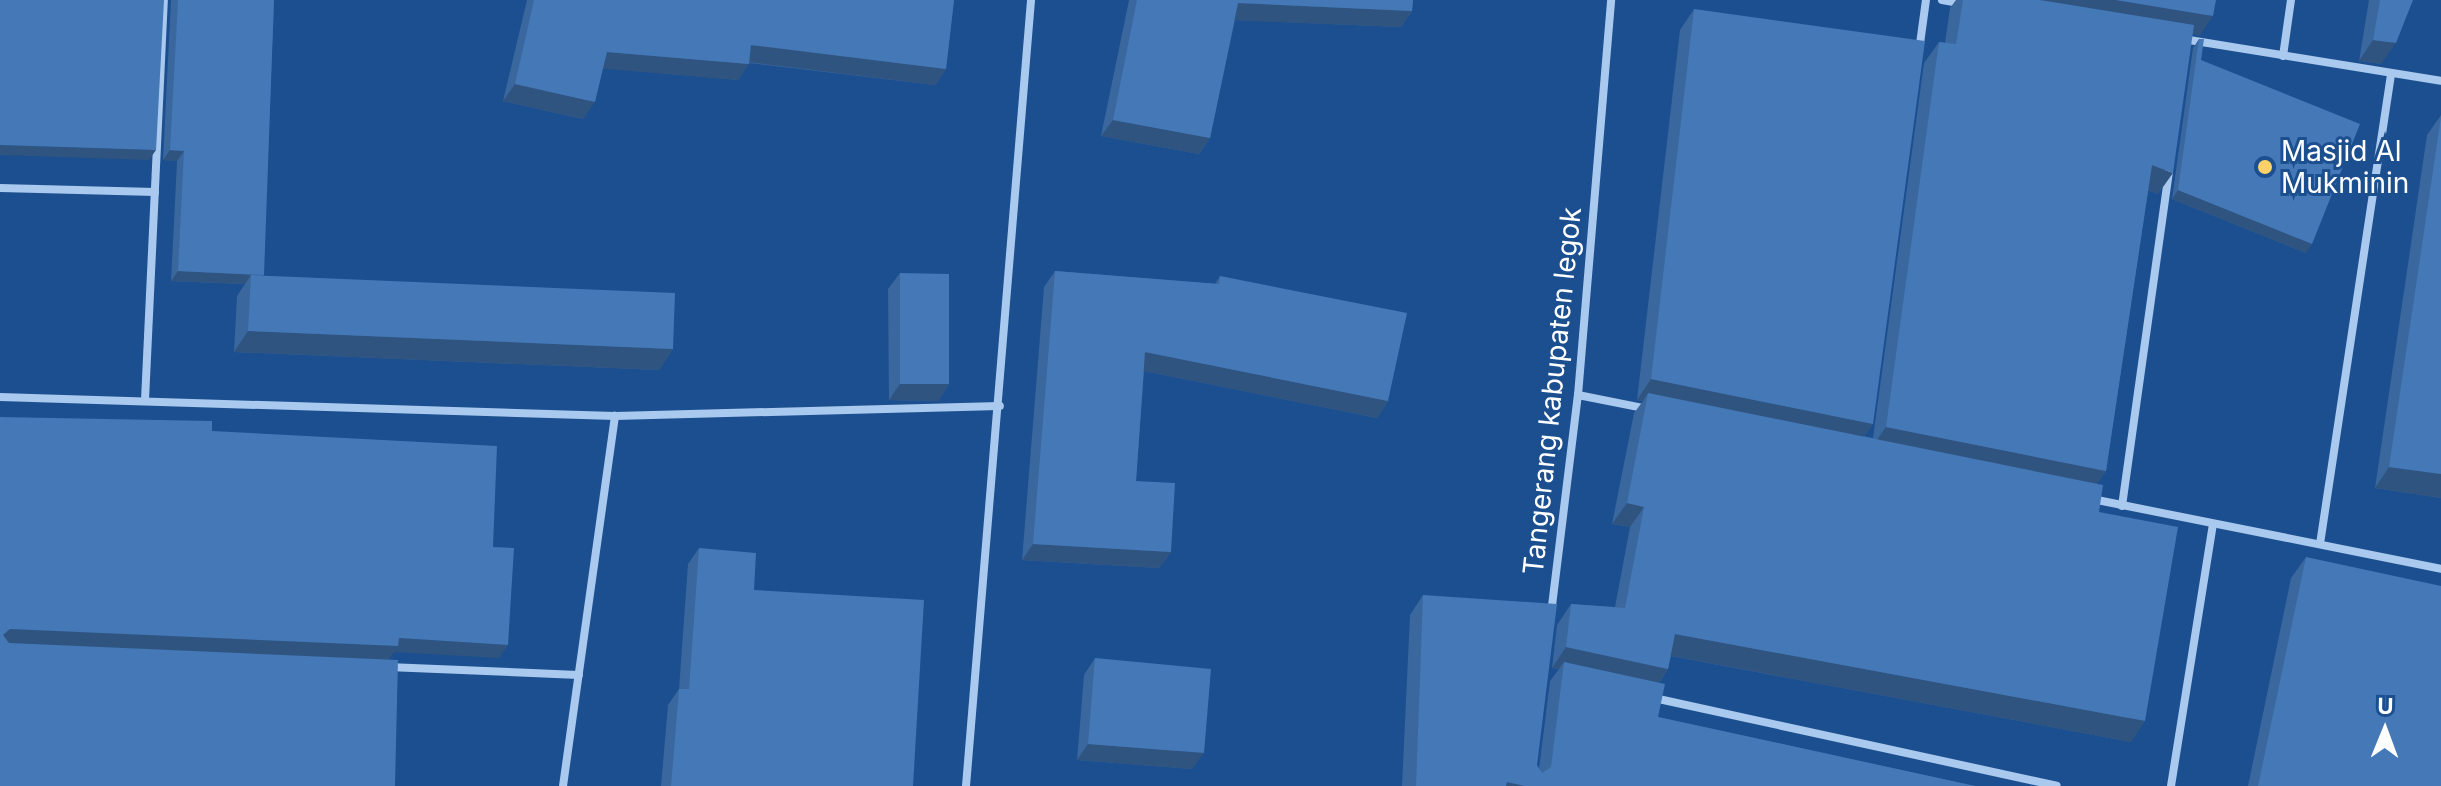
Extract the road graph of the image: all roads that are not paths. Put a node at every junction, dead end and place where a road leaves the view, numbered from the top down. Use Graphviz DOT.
graph roads {
  1 [pos="164,0"];
  2 [pos="1031,0"];
  3 [pos="1611,0"];
  4 [pos="1926,0"];
  5 [pos="1942,0"];
  6 [pos="2291,0"];
  7 [pos="1972,5"];
  8 [pos="2172,37"];
  9 [pos="2187,40"];
  10 [pos="2185,55"];
  11 [pos="2283,56"];
  12 [pos="1917,63"];
  13 [pos="2391,73"];
  14 [pos="2441,81"];
  15 [pos="2170,164"];
  16 [pos="0,188"];
  17 [pos="155,192"];
  18 [pos="1578,395"];
  19 [pos="0,397"];
  20 [pos="145,400"];
  21 [pos="1000,406"];
  22 [pos="1653,410"];
  23 [pos="615,416"];
  24 [pos="2077,496"];
  25 [pos="2122,506"];
  26 [pos="2213,524"];
  27 [pos="2320,544"];
  28 [pos="2441,569"];
  29 [pos="1550,627"];
  30 [pos="375,667"];
  31 [pos="579,675"];
  32 [pos="1637,694"];
  33 [pos="563,786"];
  34 [pos="966,786"];
  35 [pos="2057,786"];
  36 [pos="2171,786"];
  1 -- 17 [label="street"];
  2 -- 21 [label="street"];
  3 -- 18 [label="street, Tangerang kabupaten legok"];
  4 -- 12 [label="street"];
  5 -- 7 [label="street"];
  6 -- 11 [label="street"];
  8 -- 9 [label="street"];
  9 -- 10 [label="street"];
  9 -- 11 [label="street"];
  11 -- 13 [label="street"];
  13 -- 14 [label="street"];
  13 -- 27 [label="street"];
  15 -- 25 [label="street"];
  16 -- 17 [label="street"];
  17 -- 20 [label="street"];
  18 -- 22 [label="street"];
  18 -- 29 [label="street, Tangerang kabupaten legok"];
  19 -- 20 [label="street"];
  20 -- 23 [label="street"];
  21 -- 23 [label="street"];
  21 -- 34 [label="street"];
  23 -- 31 [label="street"];
  24 -- 25 [label="street"];
  25 -- 26 [label="street"];
  26 -- 27 [label="street"];
  26 -- 36 [label="street"];
  27 -- 28 [label="street"];
  30 -- 31 [label="street"];
  31 -- 33 [label="street"];
  32 -- 35 [label="street"];
}
